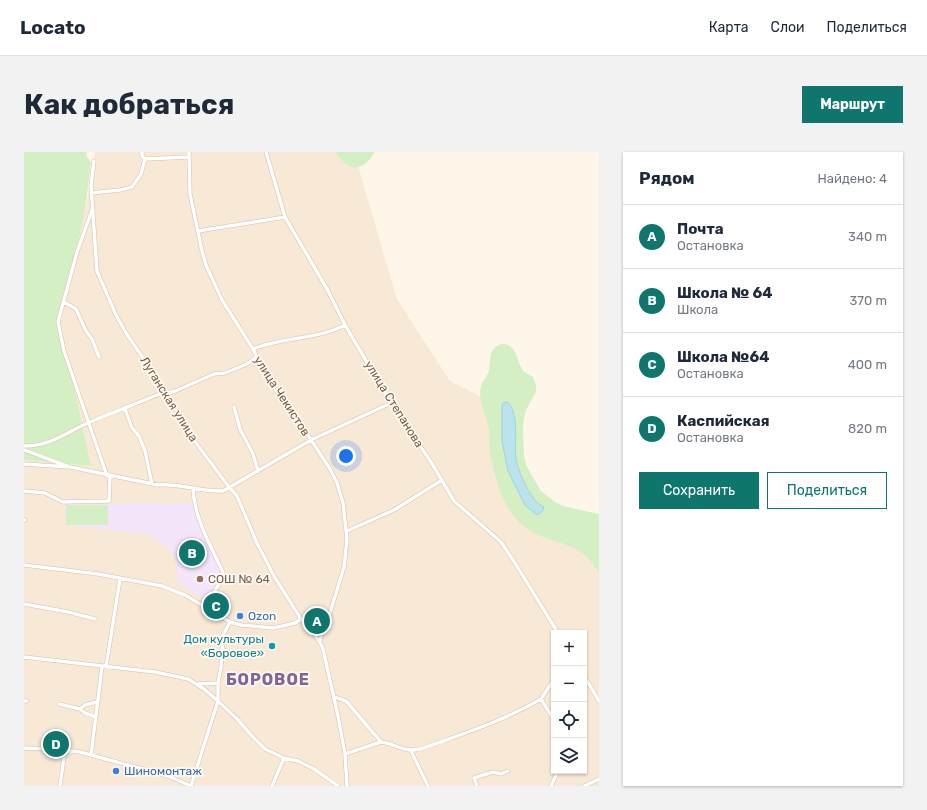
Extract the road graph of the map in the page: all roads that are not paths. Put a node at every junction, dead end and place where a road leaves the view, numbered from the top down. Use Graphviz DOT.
graph roads {
  1 [pos="142,152"];
  2 [pos="189,152"];
  3 [pos="266,152"];
  4 [pos="188,157"];
  5 [pos="145,159"];
  6 [pos="94,161"];
  7 [pos="91,193"];
  8 [pos="93,207"];
  9 [pos="285,217"];
  10 [pos="198,232"];
  11 [pos="64,302"];
  12 [pos="345,325"];
  13 [pos="252,348"];
  14 [pos="99,357"];
  15 [pos="257,357"];
  16 [pos="167,393"];
  17 [pos="391,403"];
  18 [pos="234,407"];
  19 [pos="125,408"];
  20 [pos="88,422"];
  21 [pos="311,440"];
  22 [pos="24,446"];
  23 [pos="24,450"];
  24 [pos="24,464"];
  25 [pos="70,467"];
  26 [pos="258,471"];
  27 [pos="109,476"];
  28 [pos="442,480"];
  29 [pos="152,484"];
  30 [pos="229,488"];
  31 [pos="193,489"];
  32 [pos="24,491"];
  33 [pos="347,531"];
  34 [pos="24,565"];
  35 [pos="120,578"];
  36 [pos="24,604"];
  37 [pos="205,607"];
  38 [pos="301,619"];
  39 [pos="95,620"];
  40 [pos="230,622"];
  41 [pos="324,624"];
  42 [pos="307,628"];
  43 [pos="556,630"];
  44 [pos="320,641"];
  45 [pos="24,657"];
  46 [pos="104,667"];
  47 [pos="587,681"];
  48 [pos="218,683"];
  49 [pos="196,684"];
  50 [pos="551,684"];
  51 [pos="334,697"];
  52 [pos="541,699"];
  53 [pos="218,701"];
  54 [pos="599,701"];
  55 [pos="97,702"];
  56 [pos="60,704"];
  57 [pos="80,709"];
  58 [pos="551,715"];
  59 [pos="96,717"];
  60 [pos="373,731"];
  61 [pos="382,742"];
  62 [pos="374,744"];
  63 [pos="24,748"];
  64 [pos="65,749"];
  65 [pos="411,751"];
  66 [pos="345,754"];
  67 [pos="91,756"];
  68 [pos="284,758"];
  69 [pos="508,771"];
  70 [pos="557,774"];
  71 [pos="599,779"];
  72 [pos="60,786"];
  73 [pos="191,786"];
  74 [pos="272,786"];
  75 [pos="338,786"];
  76 [pos="347,786"];
  77 [pos="428,786"];
  78 [pos="477,786"];
  79 [pos="551,786"];
  80 [pos="584,786"];
  1 -- 5 [label="street"];
  2 -- 4 [label="street, улица Чекистов"];
  3 -- 9 [label="street, улица Степанова"];
  4 -- 5 [label="street"];
  4 -- 10 [label="street, улица Чекистов"];
  5 -- 7 [label="street"];
  6 -- 7 [label="street, Луганская улица"];
  7 -- 8 [label="street, Луганская улица"];
  8 -- 11 [label="street"];
  8 -- 16 [label="street, Луганская улица"];
  9 -- 10 [label="street"];
  9 -- 12 [label="street, улица Степанова"];
  10 -- 13 [label="street, улица Чекистов"];
  11 -- 14 [label="street"];
  11 -- 20 [label="street"];
  12 -- 13 [label="street"];
  12 -- 17 [label="street, улица Степанова"];
  13 -- 15 [label="street, улица Чекистов"];
  15 -- 16 [label="street"];
  15 -- 21 [label="street, улица Чекистов"];
  16 -- 19 [label="street"];
  16 -- 30 [label="street, Луганская улица"];
  17 -- 21 [label="street"];
  17 -- 28 [label="street, улица Степанова"];
  18 -- 26 [label="street"];
  19 -- 20 [label="street"];
  19 -- 29 [label="street"];
  20 -- 22 [label="street"];
  20 -- 27 [label="street"];
  21 -- 26 [label="street"];
  21 -- 33 [label="street, улица Чекистов"];
  23 -- 25 [label="street"];
  24 -- 25 [label="street"];
  25 -- 27 [label="street"];
  26 -- 30 [label="street"];
  27 -- 29 [label="street"];
  27 -- 32 [label="street"];
  28 -- 33 [label="street"];
  28 -- 43 [label="street, улица Степанова"];
  29 -- 31 [label="street"];
  30 -- 31 [label="street"];
  30 -- 38 [label="street, Луганская улица"];
  31 -- 37 [label="street"];
  33 -- 41 [label="street, улица Чекистов"];
  34 -- 35 [label="street"];
  35 -- 37 [label="street"];
  35 -- 46 [label="street"];
  36 -- 39 [label="street"];
  37 -- 40 [label="street"];
  38 -- 40 [label="street"];
  38 -- 42 [label="street, Луганская улица"];
  40 -- 48 [label="street"];
  41 -- 42 [label="street"];
  41 -- 44 [label="street, улица Чекистов"];
  42 -- 44 [label="street, Луганская улица"];
  44 -- 51 [label="street"];
  45 -- 46 [label="street"];
  46 -- 49 [label="street"];
  46 -- 55 [label="street"];
  47 -- 54 [label="street"];
  48 -- 49 [label="street"];
  48 -- 53 [label="street"];
  49 -- 53 [label="street"];
  50 -- 52 [label="street"];
  51 -- 60 [label="street"];
  51 -- 66 [label="street"];
  52 -- 58 [label="street"];
  52 -- 65 [label="street"];
  53 -- 68 [label="street"];
  53 -- 73 [label="street"];
  55 -- 57 [label="street"];
  55 -- 59 [label="street"];
  56 -- 57 [label="street"];
  57 -- 59 [label="street"];
  59 -- 67 [label="street"];
  60 -- 61 [label="street"];
  60 -- 62 [label="street"];
  61 -- 62 [label="street"];
  61 -- 65 [label="street"];
  62 -- 66 [label="street"];
  63 -- 64 [label="street"];
  64 -- 67 [label="street"];
  64 -- 72 [label="street"];
  65 -- 77 [label="street"];
  66 -- 76 [label="street"];
  67 -- 73 [label="street"];
  68 -- 74 [label="street"];
  68 -- 75 [label="street"];
  69 -- 78 [label="street"];
  70 -- 79 [label="street"];
  71 -- 80 [label="street"];
}
